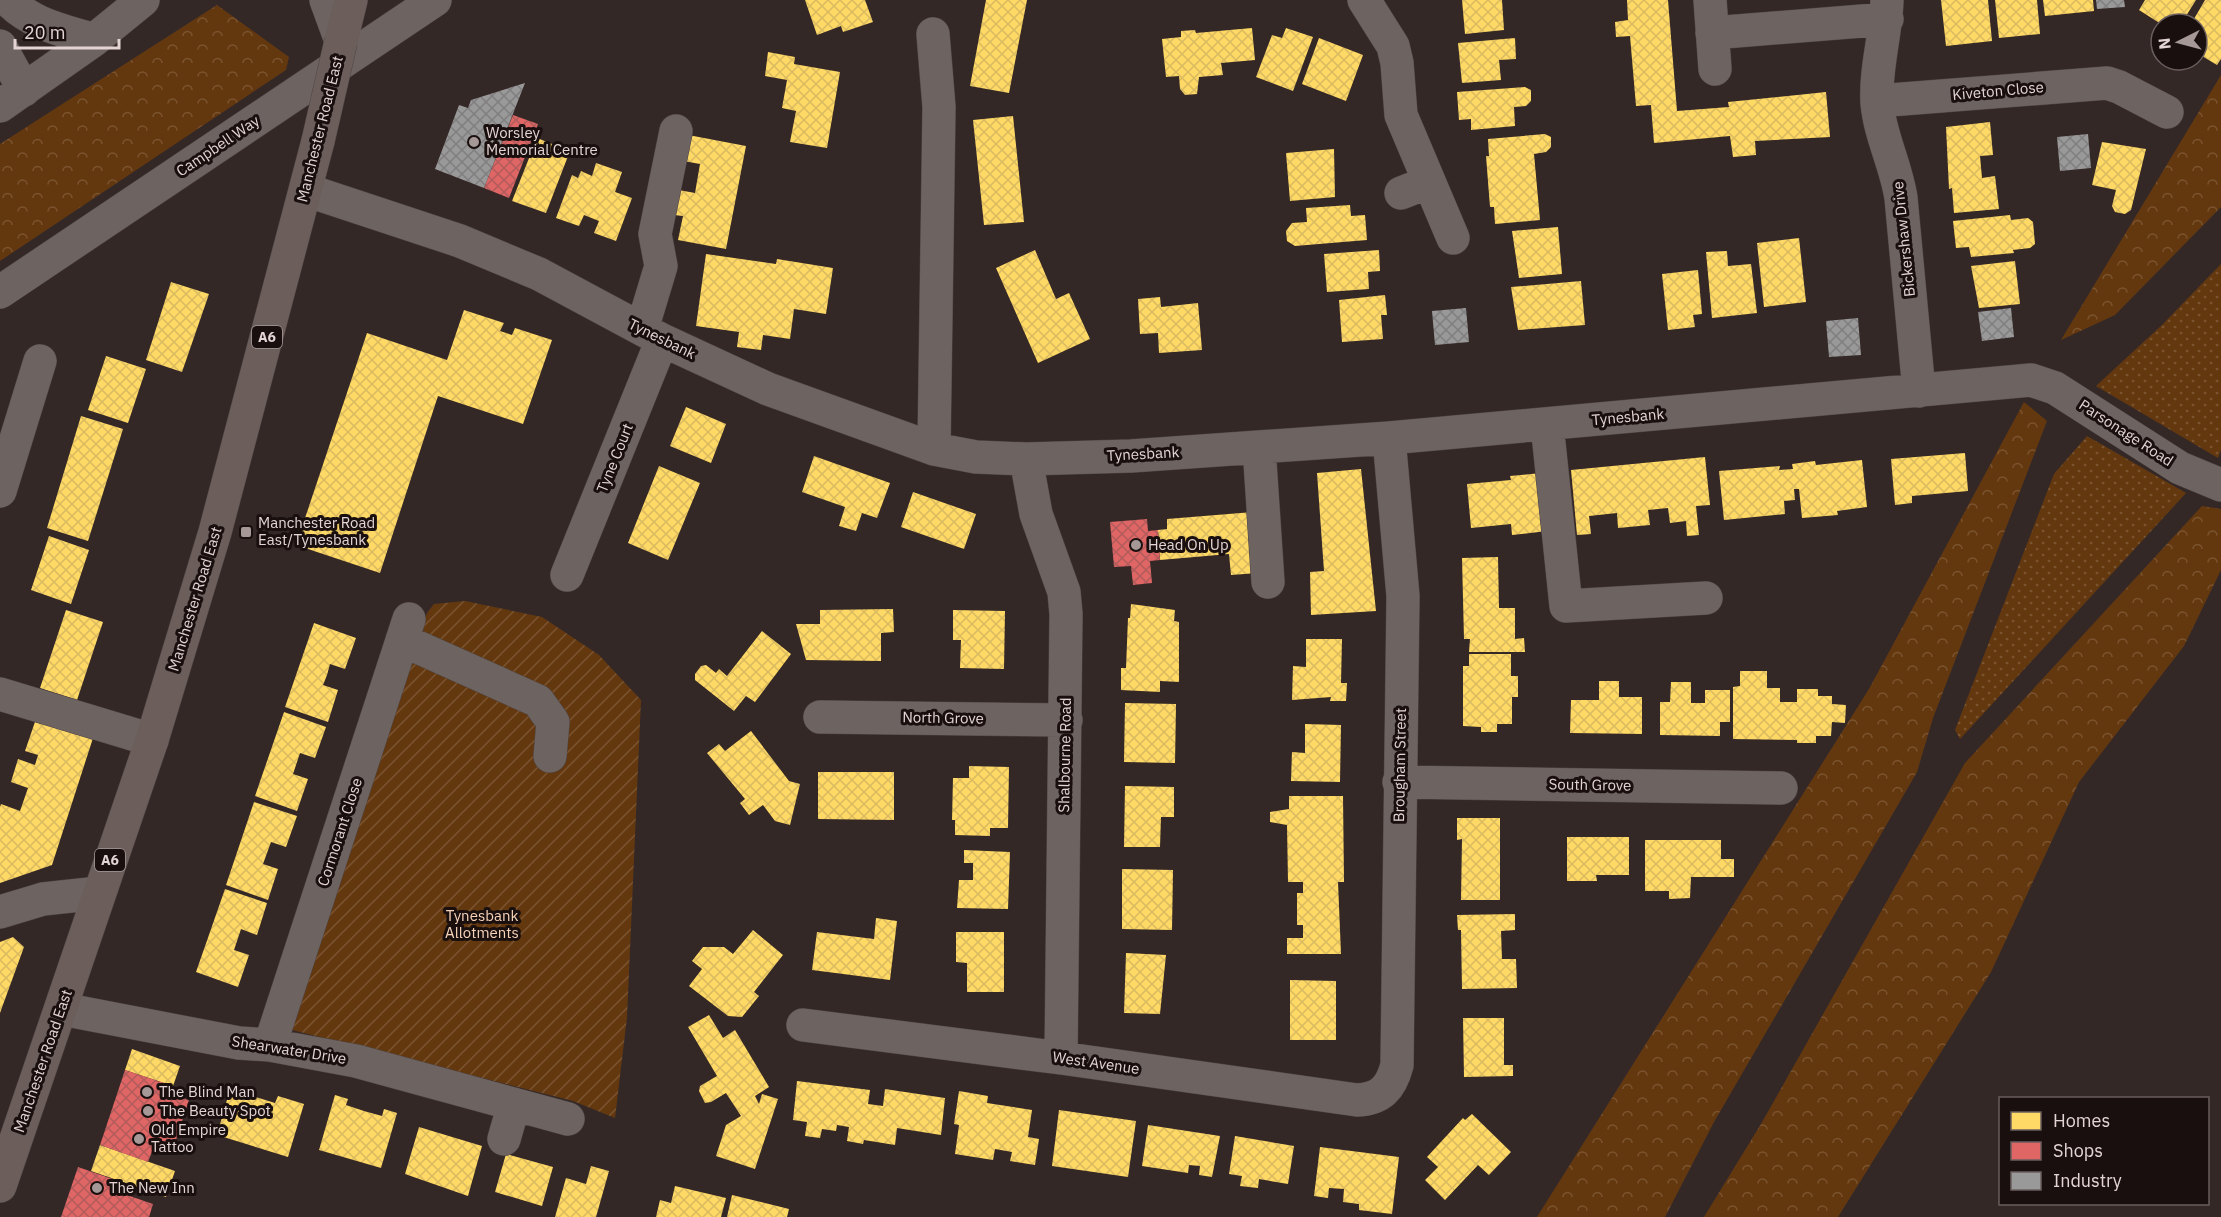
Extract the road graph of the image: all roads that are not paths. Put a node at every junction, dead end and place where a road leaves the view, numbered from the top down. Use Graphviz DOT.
graph roads {
  1 [pos="8,0"];
  2 [pos="143,0"];
  3 [pos="435,0"];
  4 [pos="1364,0"];
  5 [pos="1710,0"];
  6 [pos="1887,10"];
  7 [pos="339,15"];
  8 [pos="1712,33"];
  9 [pos="933,34"];
  10 [pos="94,40"];
  11 [pos="0,46"];
  12 [pos="1715,69"];
  13 [pos="12,98"];
  14 [pos="1877,101"];
  15 [pos="2167,112"];
  16 [pos="676,131"];
  17 [pos="306,190"];
  18 [pos="1453,238"];
  19 [pos="0,291"];
  20 [pos="652,335"];
  21 [pos="40,361"];
  22 [pos="2031,380"];
  23 [pos="1919,391"];
  24 [pos="1547,424"];
  25 [pos="1389,438"];
  26 [pos="1259,447"];
  27 [pos="934,449"];
  28 [pos="1026,459"];
  29 [pos="2221,485"];
  30 [pos="0,491"];
  31 [pos="567,575"];
  32 [pos="1268,582"];
  33 [pos="1706,598"];
  34 [pos="0,694"];
  35 [pos="820,717"];
  36 [pos="1066,720"];
  37 [pos="152,740"];
  38 [pos="550,756"];
  39 [pos="1399,782"];
  40 [pos="1782,789"];
  41 [pos="99,893"];
  42 [pos="0,912"];
  43 [pos="62,1009"];
  44 [pos="802,1025"];
  45 [pos="270,1045"];
  46 [pos="1061,1058"];
  47 [pos="1386,1090"];
  48 [pos="513,1104"];
  49 [pos="568,1119"];
  50 [pos="504,1138"];
  51 [pos="0,1186"];
  1 -- 10 [label="street"];
  2 -- 10 [label="street"];
  3 -- 19 [label="street, Campbell Way"];
  4 -- 18 [label="street"];
  5 -- 8 [label="street"];
  6 -- 8 [label="street, Bickershaw Drive"];
  6 -- 14 [label="street, Bickershaw Drive"];
  7 -- 17 [label="main road, Manchester Road East / A6, bridge"];
  8 -- 12 [label="street"];
  9 -- 27 [label="street"];
  10 -- 13 [label="street"];
  11 -- 13 [label="street"];
  14 -- 15 [label="street, Kiveton Close"];
  14 -- 23 [label="street, Bickershaw Drive"];
  16 -- 20 [label="street, Tyne Court"];
  17 -- 20 [label="street, Tynesbank"];
  17 -- 37 [label="main road, Manchester Road East / A6"];
  20 -- 27 [label="street, Tynesbank"];
  20 -- 31 [label="street, Tyne Court"];
  21 -- 30 [label="street"];
  22 -- 23 [label="street, Tynesbank"];
  22 -- 29 [label="street, Parsonage Road"];
  23 -- 24 [label="street, Tynesbank"];
  24 -- 25 [label="street, Tynesbank"];
  24 -- 33 [label="street"];
  25 -- 26 [label="street, Tynesbank"];
  25 -- 39 [label="street, Brougham Street"];
  26 -- 28 [label="street, Tynesbank"];
  26 -- 32 [label="street"];
  27 -- 28 [label="street, Tynesbank"];
  28 -- 36 [label="street, Shalbourne Road"];
  34 -- 37 [label="street"];
  35 -- 36 [label="street, North Grove"];
  36 -- 46 [label="street, Shalbourne Road"];
  37 -- 41 [label="main road, Manchester Road East / A6"];
  38 -- 45 [label="street, Cormorant Close"];
  39 -- 40 [label="street, South Grove"];
  39 -- 47 [label="street, Brougham Street"];
  41 -- 42 [label="street"];
  41 -- 43 [label="main road, Manchester Road East / A6"];
  43 -- 45 [label="street, Shearwater Drive"];
  43 -- 51 [label="main road, Manchester Road East / A6"];
  44 -- 46 [label="street, West Avenue"];
  45 -- 48 [label="street, Shearwater Drive"];
  46 -- 47 [label="street, West Avenue"];
  48 -- 49 [label="street, Shearwater Drive"];
  48 -- 50 [label="street"];
}
